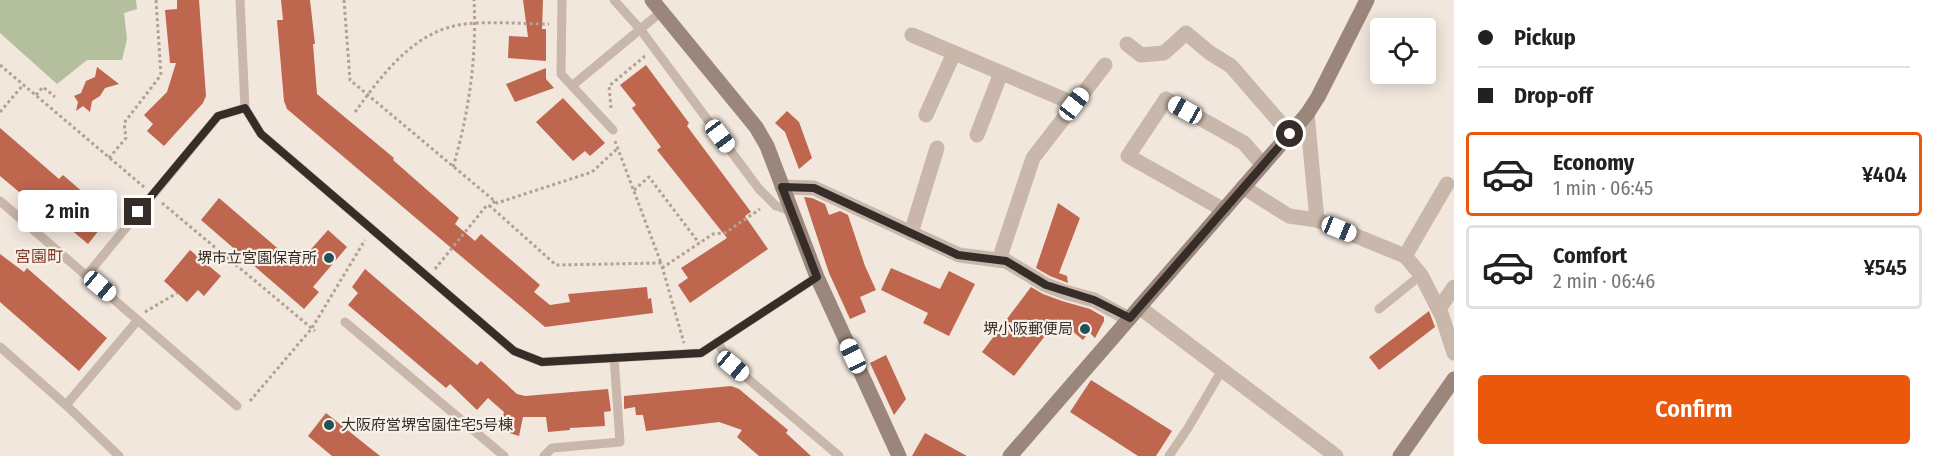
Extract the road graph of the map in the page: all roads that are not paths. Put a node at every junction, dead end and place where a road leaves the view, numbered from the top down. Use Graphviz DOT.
graph roads {
  1 [pos="240,0"];
  2 [pos="562,0"];
  3 [pos="614,0"];
  4 [pos="1367,0"];
  5 [pos="657,6"];
  6 [pos="640,29"];
  7 [pos="912,35"];
  8 [pos="1127,44"];
  9 [pos="954,53"];
  10 [pos="1105,65"];
  11 [pos="1001,73"];
  12 [pos="573,86"];
  13 [pos="1074,104"];
  14 [pos="245,108"];
  15 [pos="1307,114"];
  16 [pos="926,115"];
  17 [pos="613,130"];
  18 [pos="1290,134"];
  19 [pos="977,135"];
  20 [pos="937,148"];
  21 [pos="1263,165"];
  22 [pos="1447,184"];
  23 [pos="782,187"];
  24 [pos="1243,188"];
  25 [pos="0,201"];
  26 [pos="1224,210"];
  27 [pos="791,211"];
  28 [pos="1317,220"];
  29 [pos="911,233"];
  30 [pos="1405,256"];
  31 [pos="999,260"];
  32 [pos="87,275"];
  33 [pos="1421,275"];
  34 [pos="817,277"];
  35 [pos="1454,287"];
  36 [pos="1379,309"];
  37 [pos="1439,309"];
  38 [pos="1134,313"];
  39 [pos="138,320"];
  40 [pos="345,322"];
  41 [pos="717,342"];
  42 [pos="0,347"];
  43 [pos="1454,353"];
  44 [pos="614,357"];
  45 [pos="1222,370"];
  46 [pos="1454,379"];
  47 [pos="66,405"];
  48 [pos="237,406"];
  49 [pos="119,456"];
  50 [pos="504,456"];
  51 [pos="544,456"];
  52 [pos="839,456"];
  53 [pos="898,456"];
  54 [pos="1011,456"];
  55 [pos="1169,456"];
  56 [pos="1336,456"];
  57 [pos="1400,456"];
  1 -- 14 [label="lane"];
  2 -- 12 [label="lane"];
  3 -- 6 [label="lane"];
  4 -- 15 [label="street"];
  5 -- 6 [label="lane"];
  5 -- 23 [label="street"];
  6 -- 12 [label="lane"];
  6 -- 27 [label="lane"];
  7 -- 9 [label="street"];
  8 -- 18 [label="street"];
  9 -- 11 [label="street"];
  9 -- 16 [label="street"];
  10 -- 13 [label="street"];
  11 -- 13 [label="street"];
  11 -- 19 [label="street"];
  12 -- 17 [label="lane"];
  13 -- 31 [label="street"];
  14 -- 32 [label="lane"];
  14 -- 44 [label="lane"];
  15 -- 18 [label="street"];
  15 -- 28 [label="street"];
  18 -- 21 [label="street"];
  20 -- 29 [label="street"];
  21 -- 24 [label="street"];
  21 -- 26 [label="street"];
  22 -- 30 [label="street"];
  23 -- 27 [label="street"];
  23 -- 29 [label="street"];
  24 -- 26 [label="street"];
  24 -- 28 [label="street"];
  25 -- 32 [label="lane"];
  26 -- 38 [label="street"];
  27 -- 34 [label="street"];
  28 -- 30 [label="street"];
  29 -- 31 [label="street"];
  30 -- 33 [label="street"];
  31 -- 38 [label="street"];
  32 -- 39 [label="lane"];
  33 -- 36 [label="lane"];
  33 -- 37 [label="street"];
  34 -- 41 [label="lane"];
  34 -- 53 [label="street"];
  35 -- 37 [label="street"];
  37 -- 43 [label="street"];
  38 -- 45 [label="street"];
  38 -- 54 [label="street"];
  39 -- 47 [label="lane"];
  39 -- 48 [label="lane"];
  40 -- 50 [label="lane"];
  41 -- 44 [label="lane"];
  41 -- 52 [label="lane"];
  42 -- 47 [label="lane"];
  44 -- 51 [label="lane"];
  45 -- 55 [label="lane"];
  45 -- 56 [label="street"];
  46 -- 57 [label="street"];
  47 -- 49 [label="lane"];
}
